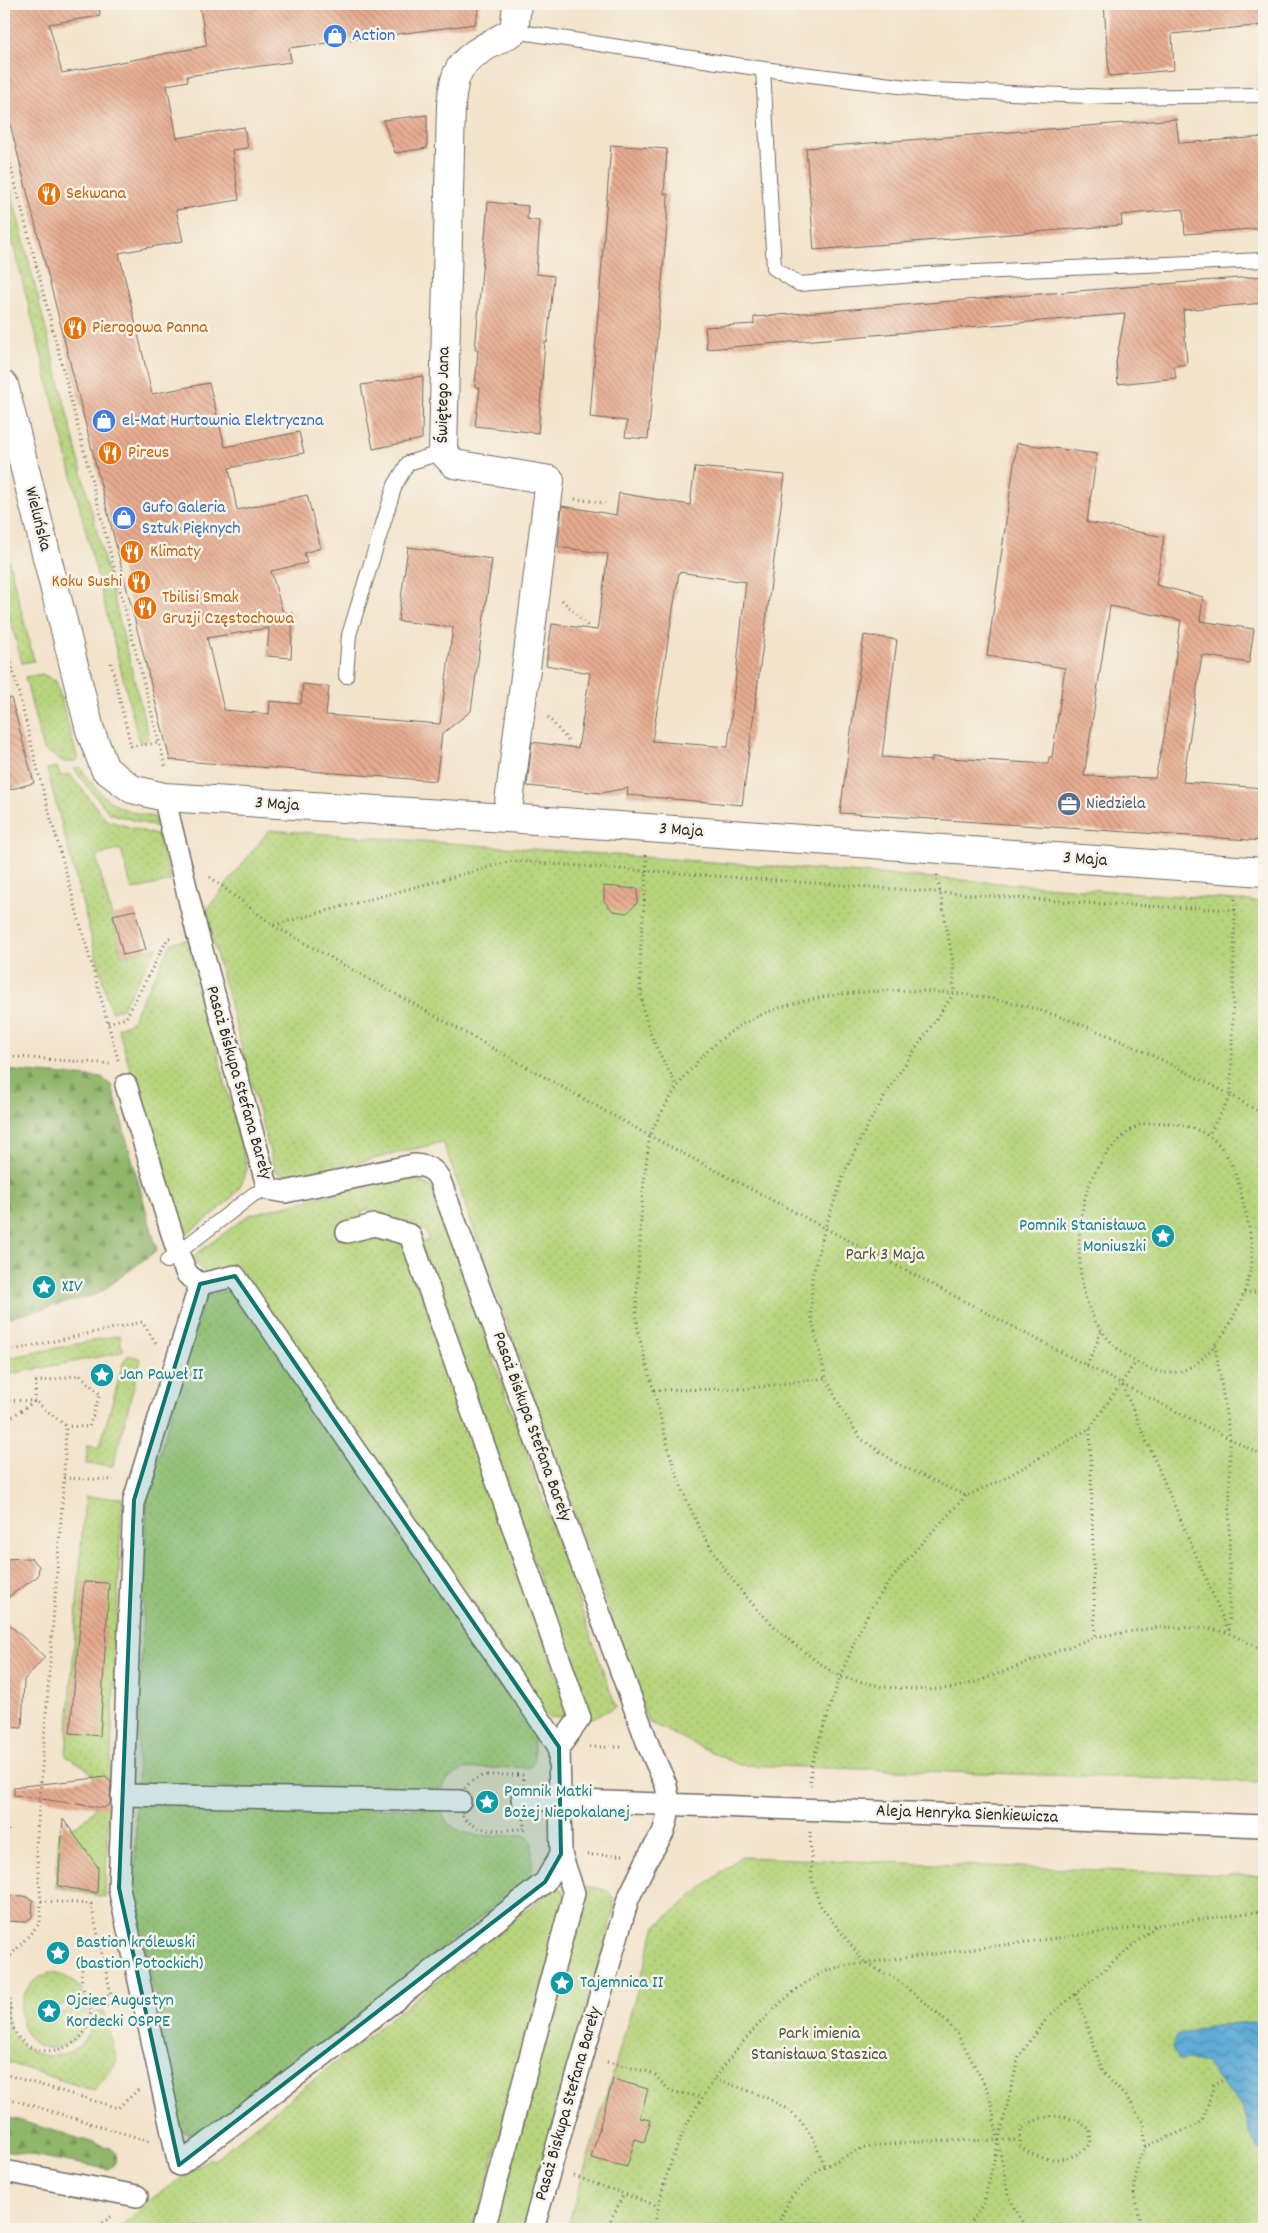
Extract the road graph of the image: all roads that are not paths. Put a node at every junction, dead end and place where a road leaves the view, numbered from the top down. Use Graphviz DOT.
graph roads {
  1 [pos="517,4"];
  2 [pos="514,31"];
  3 [pos="763,69"];
  4 [pos="1264,95"];
  5 [pos="1264,260"];
  6 [pos="4,385"];
  7 [pos="442,452"];
  8 [pos="346,676"];
  9 [pos="105,768"];
  10 [pos="164,797"];
  11 [pos="507,818"];
  12 [pos="1264,872"];
  13 [pos="124,1078"];
  14 [pos="268,1189"];
  15 [pos="347,1232"];
  16 [pos="172,1257"];
  17 [pos="200,1284"];
  18 [pos="559,1747"];
  19 [pos="122,1795"];
  20 [pos="522,1799"];
  21 [pos="560,1799"];
  22 [pos="460,1801"];
  23 [pos="669,1802"];
  24 [pos="1264,1826"];
  25 [pos="561,1854"];
  26 [pos="4,2171"];
  27 [pos="137,2196"];
  28 [pos="484,2229"];
  29 [pos="533,2229"];
  1 -- 2 [label="street"];
  2 -- 3 [label="lane"];
  2 -- 7 [label="street, Świętego Jana"];
  3 -- 4 [label="lane"];
  3 -- 5 [label="lane"];
  6 -- 9 [label="street, Wieluńska"];
  7 -- 8 [label="lane"];
  7 -- 11 [label="street, Świętego Jana"];
  9 -- 10 [label="street, 3 Maja"];
  10 -- 11 [label="street, 3 Maja"];
  10 -- 14 [label="street, Pasaż Biskupa Stefana Bareły"];
  11 -- 12 [label="street, 3 Maja"];
  13 -- 16 [label="street"];
  14 -- 16 [label="lane"];
  14 -- 23 [label="street, Pasaż Biskupa Stefana Bareły"];
  15 -- 18 [label="street"];
  16 -- 17 [label="street"];
  17 -- 18 [label="street"];
  17 -- 19 [label="street"];
  18 -- 21 [label="street"];
  19 -- 22 [label="street"];
  19 -- 25 [label="street"];
  20 -- 21 [label="street, Aleja Henryka Sienkiewicza"];
  21 -- 23 [label="street, Aleja Henryka Sienkiewicza"];
  21 -- 25 [label="street"];
  23 -- 24 [label="street, Aleja Henryka Sienkiewicza"];
  23 -- 29 [label="street, Pasaż Biskupa Stefana Bareły"];
  25 -- 28 [label="street"];
  26 -- 27 [label="street"];
}
